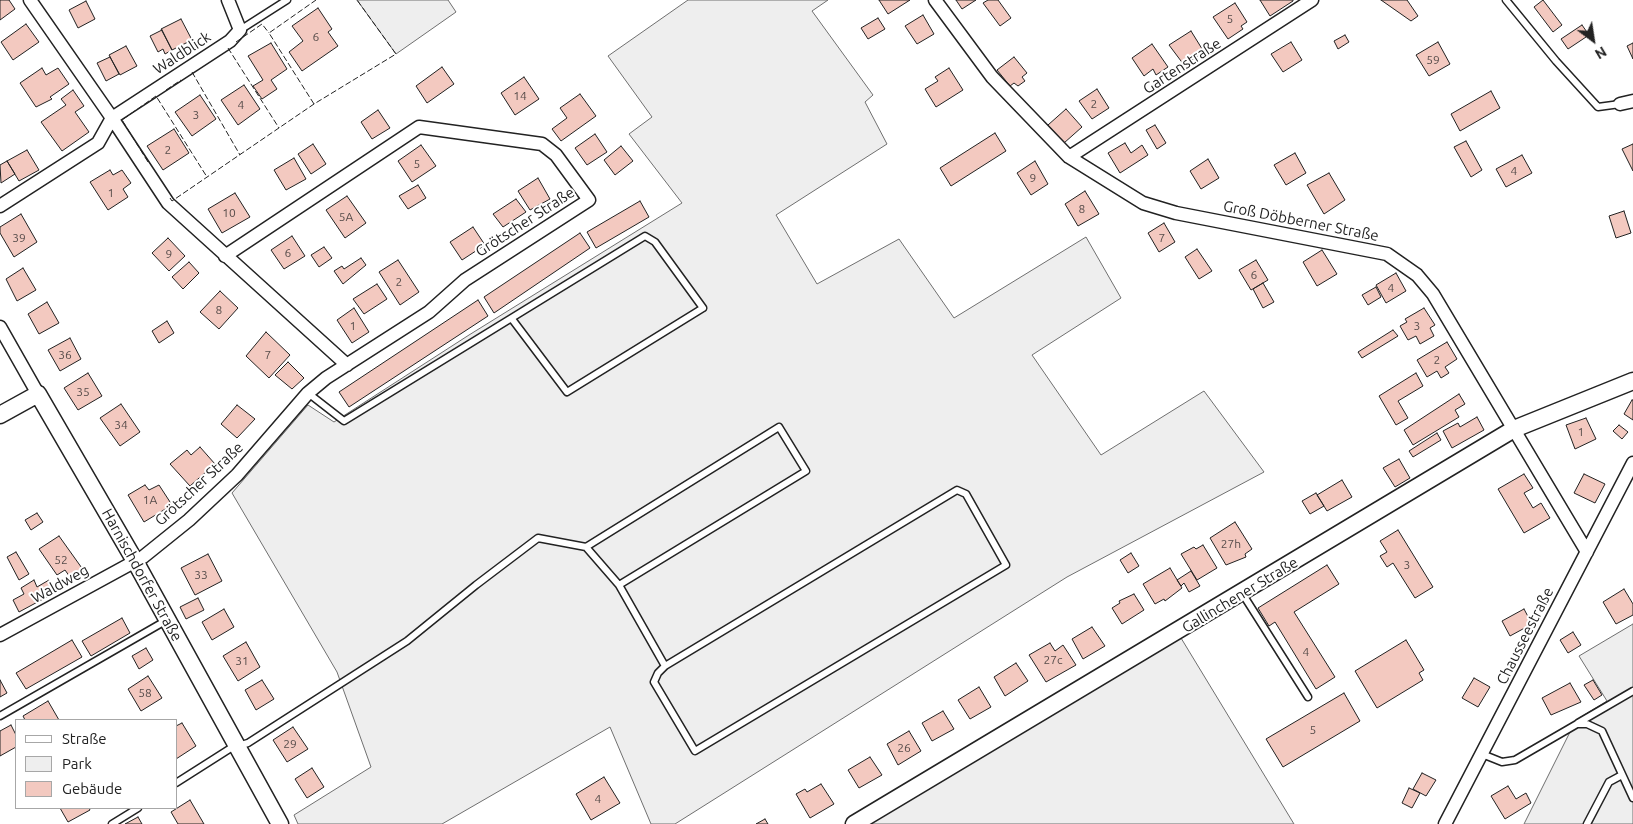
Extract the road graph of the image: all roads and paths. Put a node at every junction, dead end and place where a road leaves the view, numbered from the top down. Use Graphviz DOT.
graph roads {
  1 [pos="30,0"];
  2 [pos="228,0"];
  3 [pos="287,0"];
  4 [pos="935,0"];
  5 [pos="1312,0"];
  6 [pos="1506,0"];
  7 [pos="240,30"];
  8 [pos="1633,101"];
  9 [pos="1620,104"];
  10 [pos="112,118"];
  11 [pos="1069,158"];
  12 [pos="0,206"];
  13 [pos="225,256"];
  14 [pos="512,319"];
  15 [pos="0,327"];
  16 [pos="346,365"];
  17 [pos="1633,381"];
  18 [pos="308,392"];
  19 [pos="38,394"];
  20 [pos="0,415"];
  21 [pos="1514,430"];
  22 [pos="1633,463"];
  23 [pos="586,546"];
  24 [pos="1587,552"];
  25 [pos="135,560"];
  26 [pos="620,585"];
  27 [pos="1242,593"];
  28 [pos="168,620"];
  29 [pos="0,635"];
  30 [pos="665,666"];
  31 [pos="1633,691"];
  32 [pos="1308,697"];
  33 [pos="0,716"];
  34 [pos="1576,724"];
  35 [pos="237,746"];
  36 [pos="1482,754"];
  37 [pos="1622,775"];
  38 [pos="178,782"];
  39 [pos="1633,798"];
  40 [pos="136,809"];
  41 [pos="112,824"];
  42 [pos="280,824"];
  43 [pos="854,824"];
  44 [pos="1445,824"];
  45 [pos="1587,824"];
  1 -- 10 [label="street"];
  2 -- 7 [label="street"];
  3 -- 7 [label="lane"];
  4 -- 11 [label="street, Groß Döbberner Straße"];
  5 -- 11 [label="street, Gartenstraße"];
  6 -- 9 [label="lane"];
  7 -- 10 [label="street, Waldblick"];
  8 -- 9 [label="street"];
  10 -- 12 [label="street, Waldblick"];
  10 -- 13 [label="street"];
  11 -- 21 [label="street, Groß Döbberner Straße"];
  13 -- 16 [label="street"];
  13 -- 16 [label="street, Grötscher Straße"];
  14 -- 14 [label="lane"];
  14 -- 18 [label="lane"];
  15 -- 19 [label="street, Harnischdorfer Straße"];
  16 -- 18 [label="street, Grötscher Straße"];
  17 -- 21 [label="street, Gallinchener Straße"];
  18 -- 25 [label="street, Grötscher Straße"];
  19 -- 20 [label="street"];
  19 -- 25 [label="street, Harnischdorfer Straße"];
  21 -- 24 [label="street, Groß Döbberner Straße"];
  21 -- 27 [label="street, Gallinchener Straße"];
  22 -- 24 [label="street, Chausseestraße"];
  23 -- 26 [label="lane"];
  23 -- 26 [label="lane"];
  23 -- 35 [label="lane"];
  24 -- 36 [label="street, Chausseestraße"];
  25 -- 28 [label="street, Harnischdorfer Straße"];
  25 -- 29 [label="street, Waldweg"];
  26 -- 30 [label="lane"];
  27 -- 32 [label="lane"];
  27 -- 43 [label="street, Gallinchener Straße"];
  28 -- 33 [label="lane"];
  28 -- 35 [label="street, Harnischdorfer Straße"];
  30 -- 30 [label="lane"];
  31 -- 34 [label="lane"];
  34 -- 36 [label="lane"];
  34 -- 37 [label="lane"];
  35 -- 38 [label="lane"];
  35 -- 42 [label="street, Harnischdorfer Straße"];
  36 -- 44 [label="street, Chausseestraße"];
  37 -- 39 [label="lane"];
  37 -- 45 [label="lane"];
  40 -- 41 [label="lane"];
}
